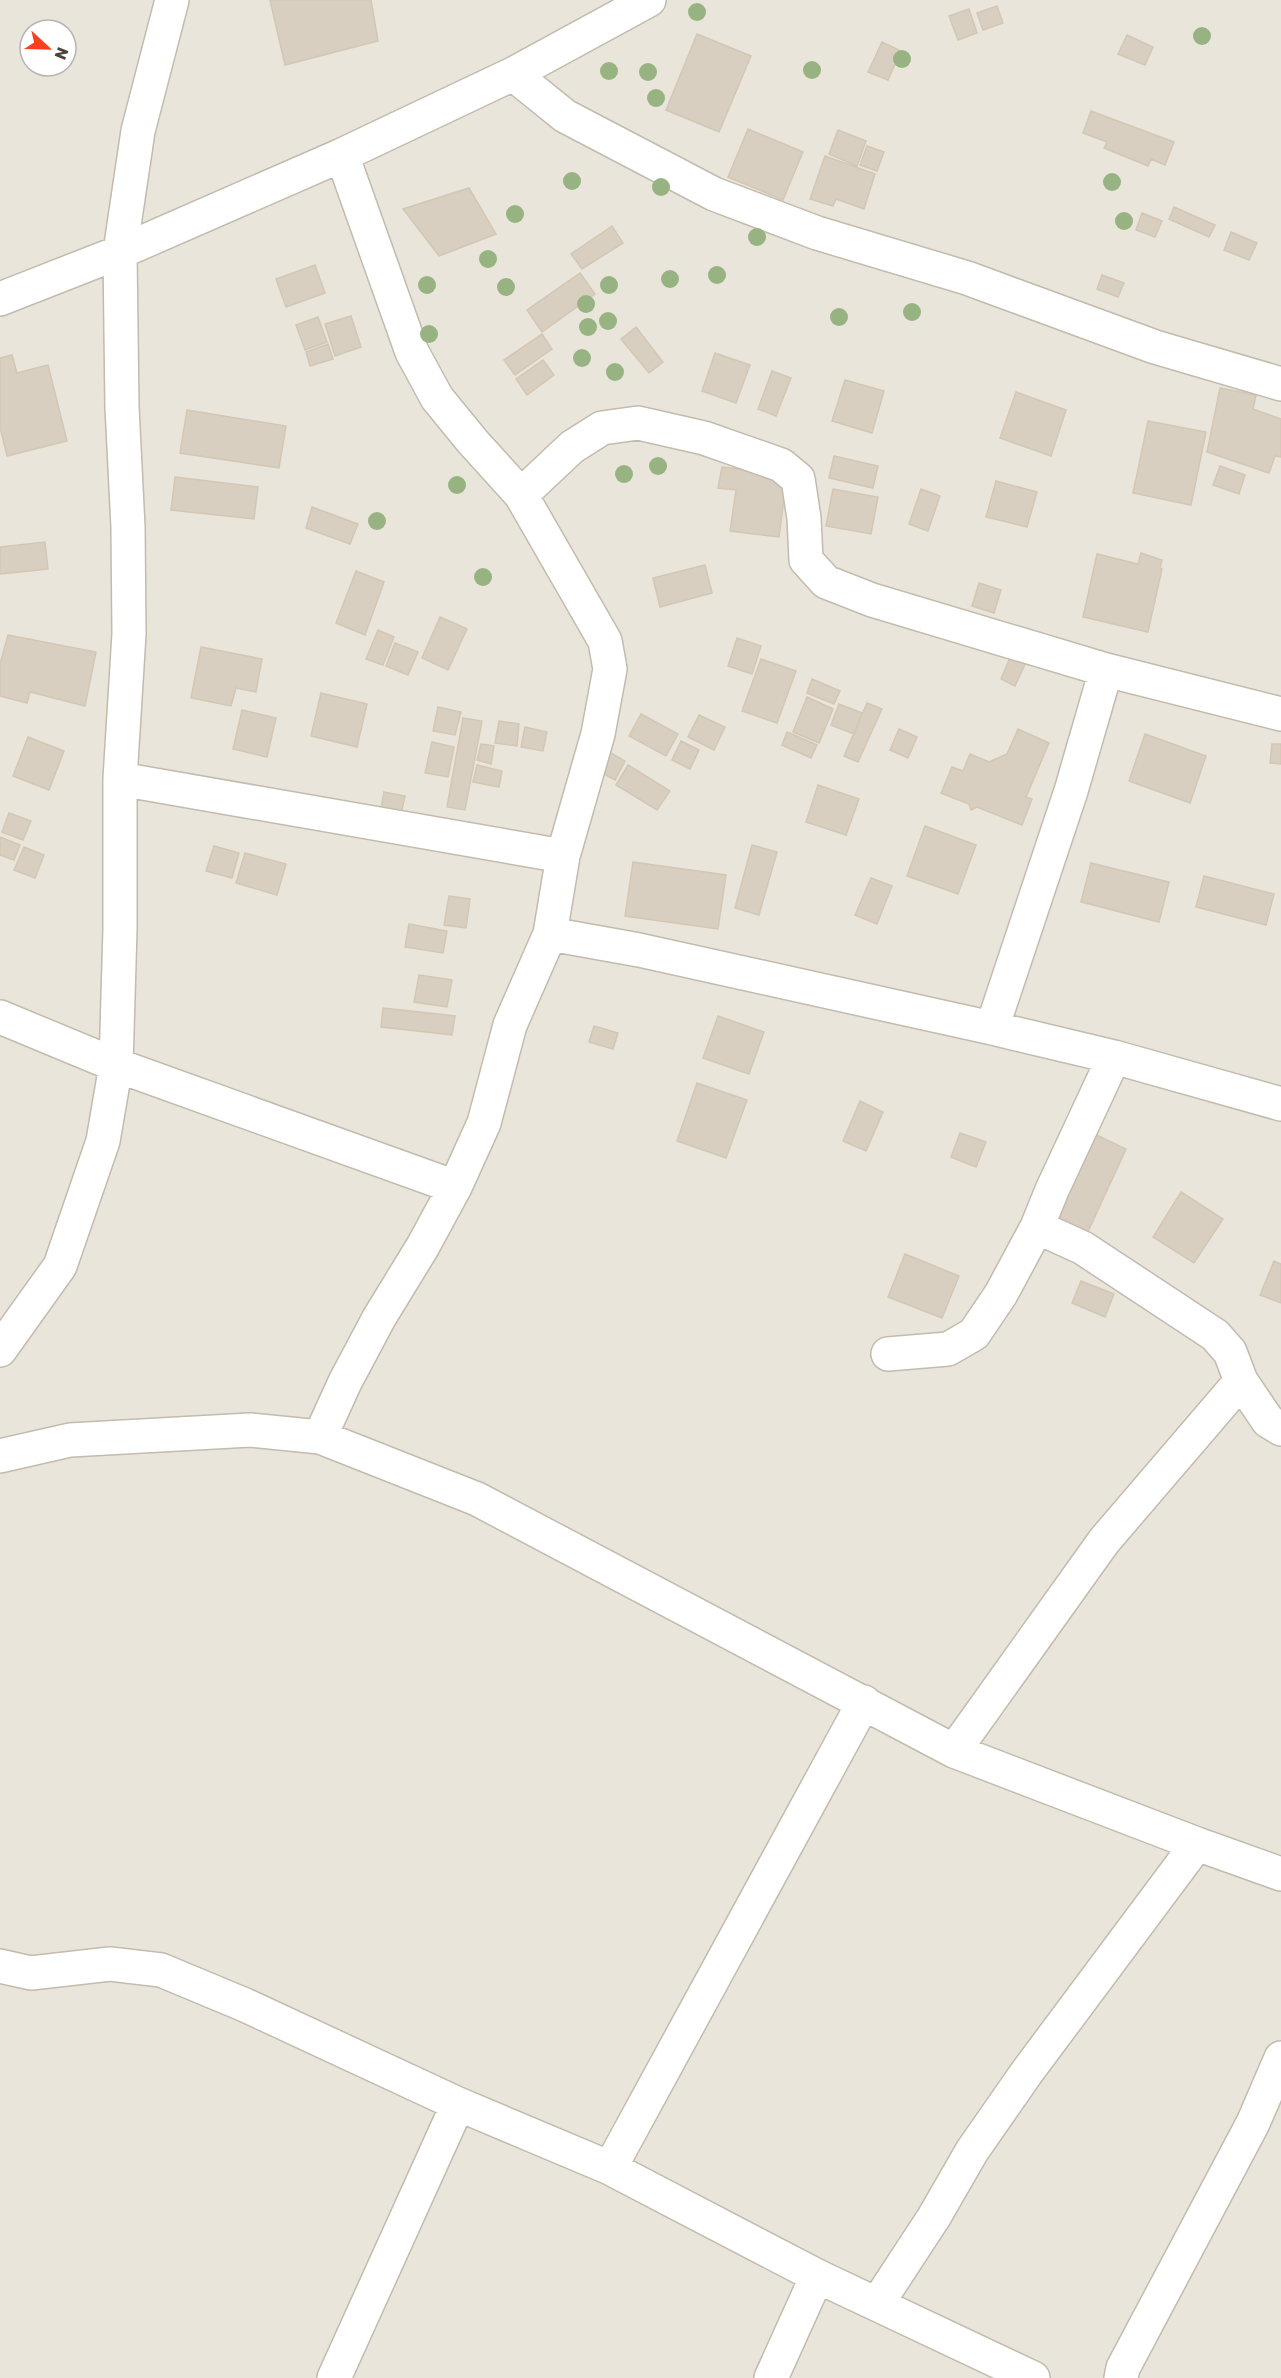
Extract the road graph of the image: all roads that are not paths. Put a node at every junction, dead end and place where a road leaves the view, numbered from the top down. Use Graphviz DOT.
graph roads {
  1 [pos="172,0"];
  2 [pos="649,0"];
  3 [pos="513,74"];
  4 [pos="342,155"];
  5 [pos="120,252"];
  6 [pos="0,299"];
  7 [pos="1281,384"];
  8 [pos="521,495"];
  9 [pos="1106,670"];
  10 [pos="1281,714"];
  11 [pos="120,779"];
  12 [pos="563,856"];
  13 [pos="550,934"];
  14 [pos="0,1017"];
  15 [pos="992,1028"];
  16 [pos="1114,1057"];
  17 [pos="116,1065"];
  18 [pos="1281,1104"];
  19 [pos="455,1187"];
  20 [pos="1037,1227"];
  21 [pos="0,1350"];
  22 [pos="888,1354"];
  23 [pos="1241,1381"];
  24 [pos="1281,1429"];
  25 [pos="320,1437"];
  26 [pos="0,1456"];
  27 [pos="864,1702"];
  28 [pos="954,1751"];
  29 [pos="1197,1844"];
  30 [pos="1281,1874"];
  31 [pos="0,1966"];
  32 [pos="1281,2058"];
  33 [pos="458,2104"];
  34 [pos="610,2168"];
  35 [pos="817,2276"];
  36 [pos="877,2304"];
  37 [pos="334,2378"];
  38 [pos="771,2378"];
  39 [pos="1033,2378"];
  40 [pos="1121,2378"];
  1 -- 5 [label="street"];
  2 -- 3 [label="street"];
  3 -- 4 [label="street"];
  3 -- 7 [label="street"];
  4 -- 5 [label="street"];
  4 -- 8 [label="street"];
  5 -- 6 [label="street"];
  5 -- 11 [label="street"];
  8 -- 9 [label="street"];
  8 -- 12 [label="street"];
  9 -- 10 [label="street"];
  9 -- 15 [label="street"];
  11 -- 12 [label="street"];
  11 -- 17 [label="street"];
  12 -- 13 [label="street"];
  13 -- 15 [label="street"];
  13 -- 19 [label="street"];
  14 -- 17 [label="street"];
  15 -- 16 [label="street"];
  16 -- 18 [label="street"];
  16 -- 20 [label="street"];
  17 -- 19 [label="street"];
  17 -- 21 [label="street"];
  19 -- 25 [label="street"];
  20 -- 22 [label="street"];
  20 -- 23 [label="street"];
  23 -- 24 [label="street"];
  23 -- 28 [label="street"];
  25 -- 26 [label="street"];
  25 -- 27 [label="street"];
  27 -- 28 [label="street"];
  27 -- 34 [label="street"];
  28 -- 29 [label="street"];
  29 -- 30 [label="street"];
  29 -- 36 [label="street"];
  31 -- 33 [label="street"];
  32 -- 40 [label="street"];
  33 -- 34 [label="street"];
  33 -- 37 [label="street"];
  34 -- 35 [label="street"];
  35 -- 36 [label="street"];
  35 -- 38 [label="street"];
  36 -- 39 [label="street"];
}
